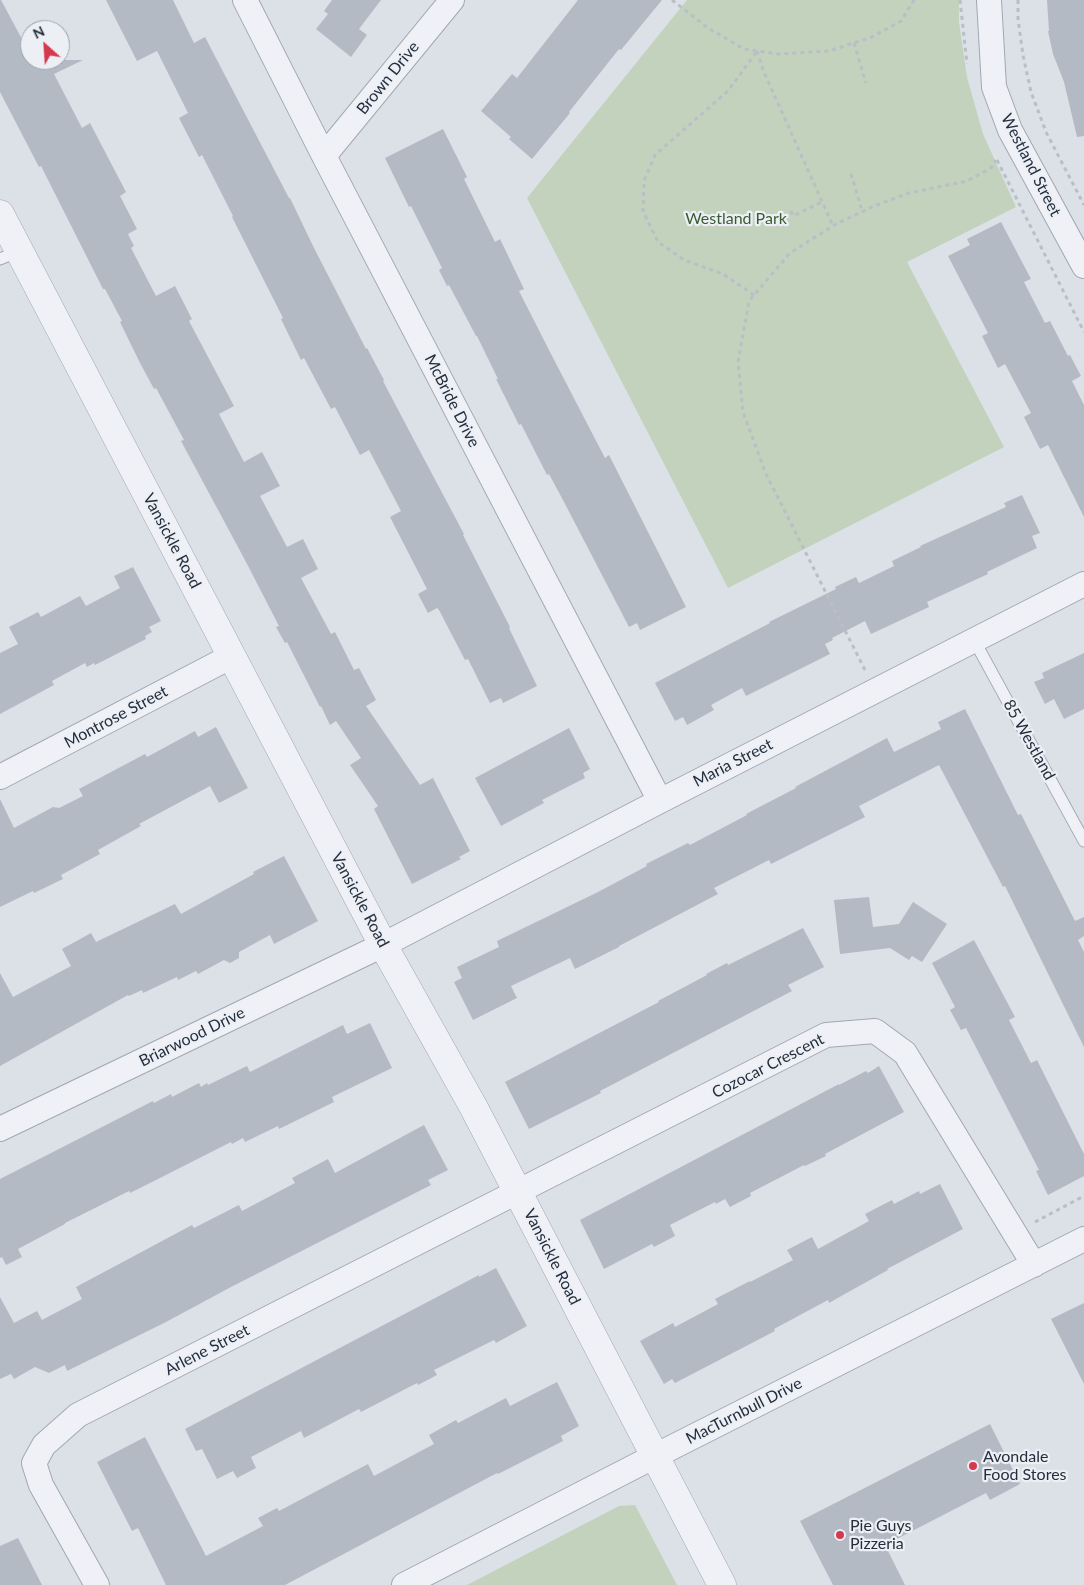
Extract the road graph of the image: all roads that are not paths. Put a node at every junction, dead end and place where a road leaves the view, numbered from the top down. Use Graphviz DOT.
graph roads {
  1 [pos="245,0"];
  2 [pos="452,0"];
  3 [pos="990,0"];
  4 [pos="324,156"];
  5 [pos="0,214"];
  6 [pos="10,255"];
  7 [pos="1084,266"];
  8 [pos="1084,584"];
  9 [pos="974,640"];
  10 [pos="232,656"];
  11 [pos="0,778"];
  12 [pos="660,801"];
  13 [pos="1084,841"];
  14 [pos="383,945"];
  15 [pos="0,1129"];
  16 [pos="518,1192"];
  17 [pos="1084,1239"];
  18 [pos="1034,1265"];
  19 [pos="655,1456"];
  20 [pos="97,1585"];
  21 [pos="404,1585"];
  22 [pos="722,1585"];
  1 -- 4 [label="street, McBride Drive"];
  2 -- 4 [label="street, Brown Drive"];
  3 -- 7 [label="street, Westland Street"];
  4 -- 12 [label="street, McBride Drive"];
  5 -- 6 [label="street, Vansickle Road"];
  6 -- 10 [label="street, Vansickle Road"];
  8 -- 9 [label="street, Maria Street"];
  9 -- 12 [label="street, Maria Street"];
  9 -- 13 [label="lane, 85 Westland"];
  10 -- 11 [label="street, Montrose Street"];
  10 -- 14 [label="street, Vansickle Road"];
  12 -- 14 [label="street, Maria Street"];
  14 -- 15 [label="street, Briarwood Drive"];
  14 -- 16 [label="street, Vansickle Road"];
  16 -- 18 [label="street, Cozocar Crescent"];
  16 -- 19 [label="street, Vansickle Road"];
  16 -- 20 [label="street, Arlene Street"];
  17 -- 18 [label="street, MacTurnbull Drive"];
  18 -- 19 [label="street, MacTurnbull Drive"];
  19 -- 21 [label="street, MacTurnbull Drive"];
  19 -- 22 [label="street, Vansickle Road"];
}
